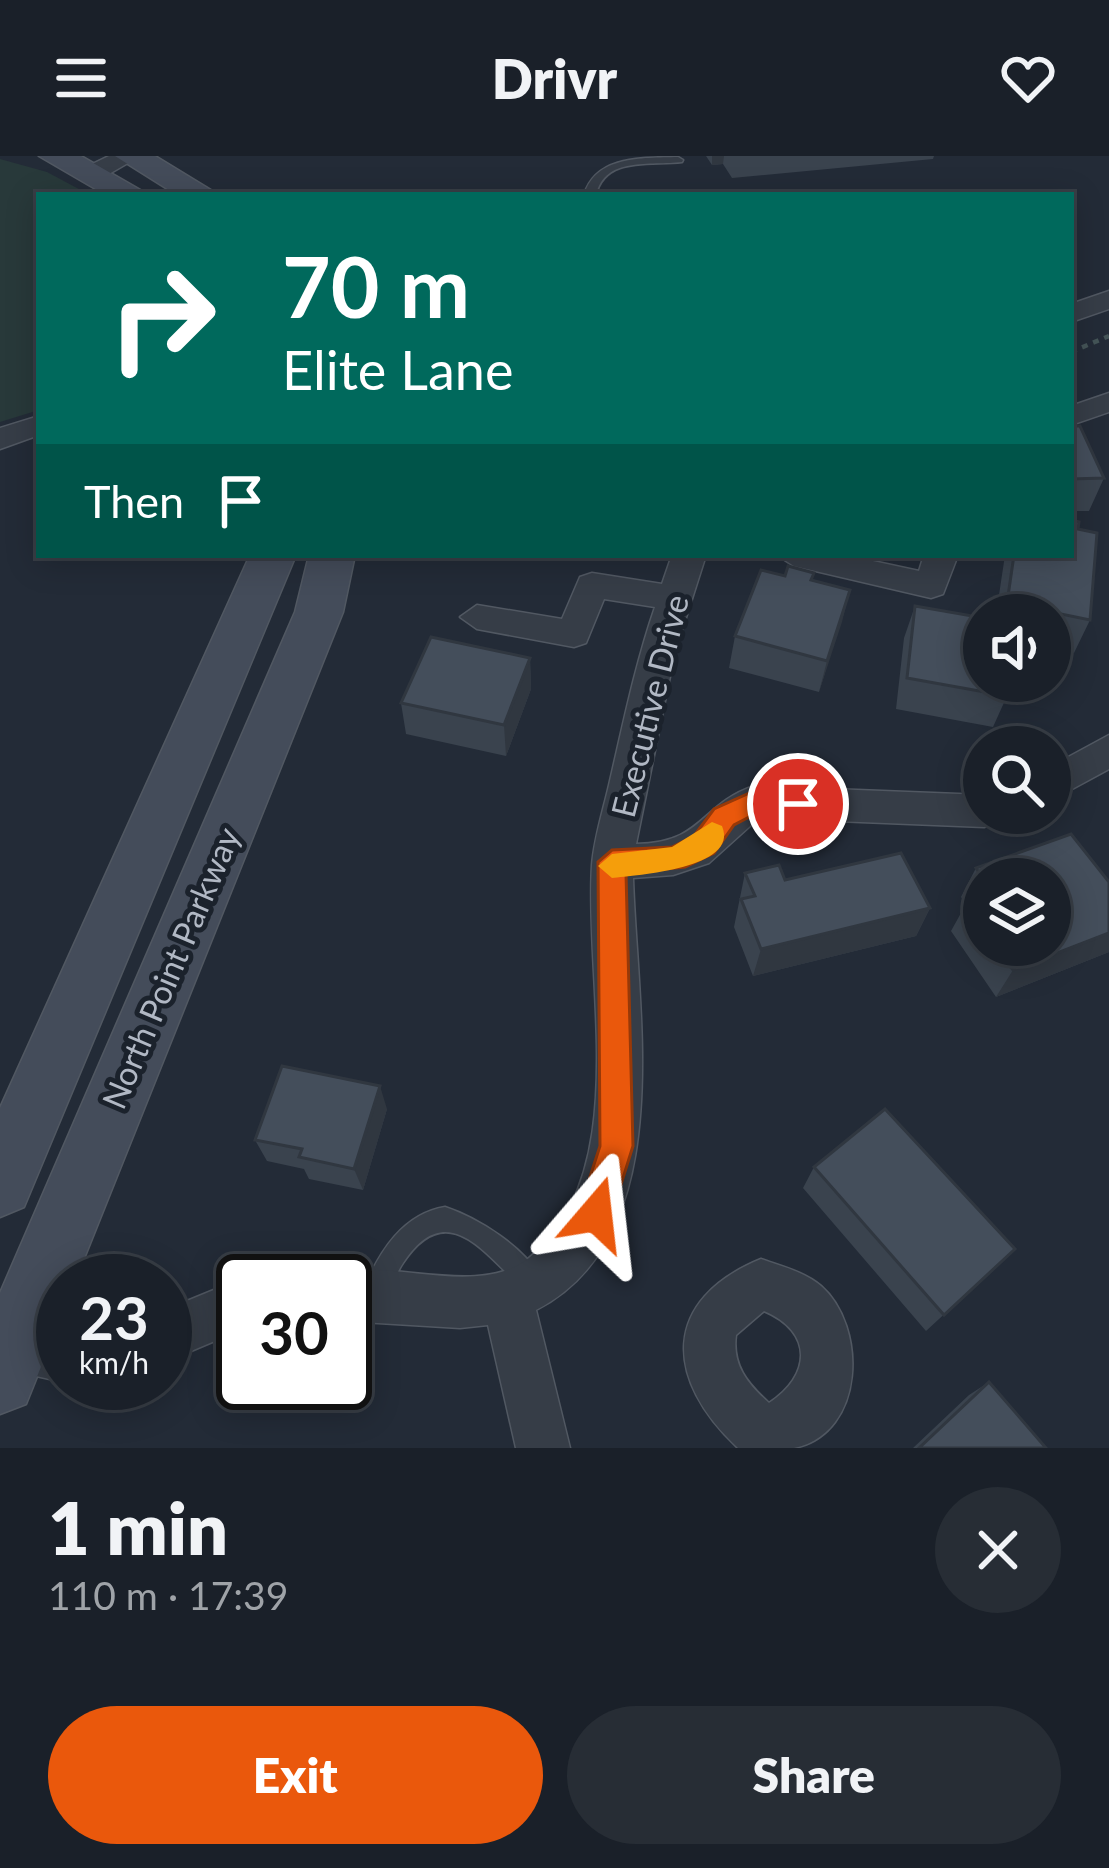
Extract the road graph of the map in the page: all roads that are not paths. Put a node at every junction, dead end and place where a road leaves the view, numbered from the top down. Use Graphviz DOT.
graph roads {
  1 [pos="55,156"];
  2 [pos="130,156"];
  3 [pos="677,160"];
  4 [pos="93,172"];
  5 [pos="127,192"];
  6 [pos="196,192"];
  7 [pos="591,192"];
  8 [pos="1109,299"];
  9 [pos="1074,313"];
  10 [pos="36,426"];
  11 [pos="0,439"];
  12 [pos="272,558"];
  13 [pos="331,558"];
  14 [pos="688,558"];
  15 [pos="807,558"];
  16 [pos="940,558"];
  17 [pos="674,598"];
  18 [pos="477,617"];
  19 [pos="1109,750"];
  20 [pos="1071,773"];
  21 [pos="963,810"];
  22 [pos="612,862"];
  23 [pos="0,1184"];
  24 [pos="372,1278"];
  25 [pos="521,1290"];
  26 [pos="372,1298"];
  27 [pos="19,1356"];
  28 [pos="543,1448"];
  1 -- 4 [label="street"];
  2 -- 4 [label="street"];
  2 -- 6 [label="street"];
  3 -- 7 [label="lane"];
  4 -- 5 [label="street"];
  8 -- 9 [label="street"];
  10 -- 11 [label="street"];
  12 -- 23 [label="street, North Point Parkway"];
  13 -- 27 [label="street, North Point Parkway"];
  14 -- 17 [label="street, Executive Drive"];
  15 -- 16 [label="street"];
  17 -- 18 [label="street"];
  17 -- 22 [label="street, Executive Drive"];
  19 -- 20 [label="street"];
  21 -- 22 [label="street"];
  22 -- 25 [label="street, Executive Drive"];
  24 -- 25 [label="lane"];
  25 -- 26 [label="street"];
  25 -- 28 [label="street"];
}
